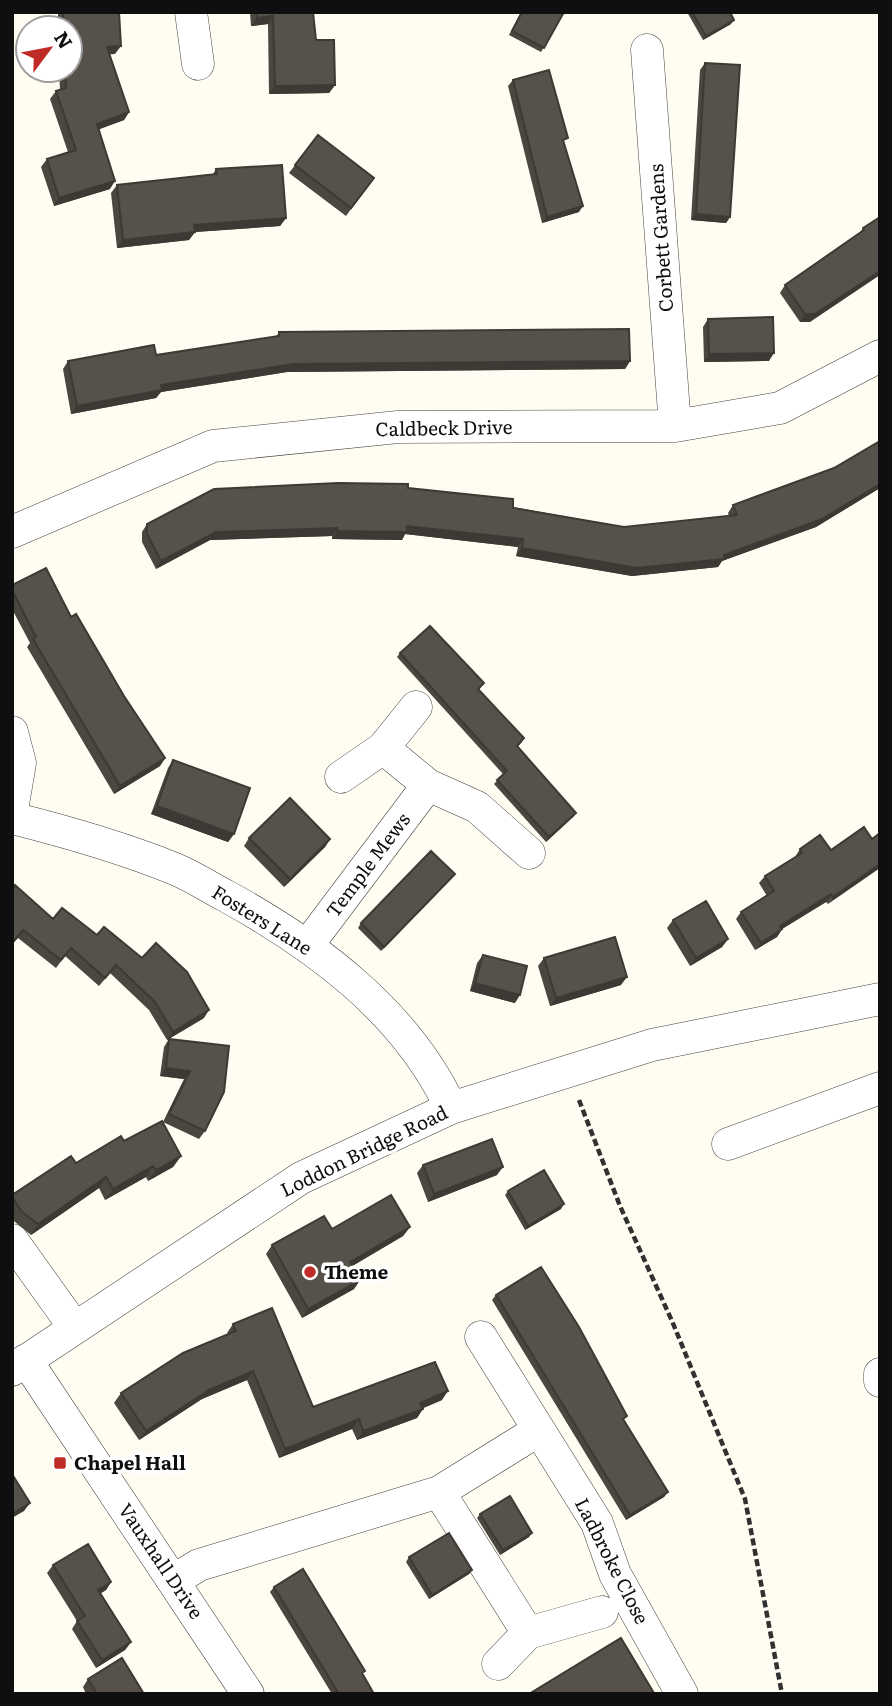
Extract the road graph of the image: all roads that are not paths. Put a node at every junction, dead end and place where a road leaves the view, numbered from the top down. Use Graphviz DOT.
graph roads {
  1 [pos="191,12"];
  2 [pos="647,50"];
  3 [pos="198,64"];
  4 [pos="880,356"];
  5 [pos="675,426"];
  6 [pos="12,532"];
  7 [pos="416,707"];
  8 [pos="12,732"];
  9 [pos="383,748"];
  10 [pos="341,777"];
  11 [pos="428,785"];
  12 [pos="12,810"];
  13 [pos="12,818"];
  14 [pos="529,853"];
  15 [pos="307,946"];
  16 [pos="880,999"];
  17 [pos="880,1087"];
  18 [pos="451,1108"];
  19 [pos="728,1144"];
  20 [pos="12,1240"];
  21 [pos="75,1328"];
  22 [pos="481,1337"];
  23 [pos="19,1365"];
  24 [pos="880,1374"];
  25 [pos="880,1381"];
  26 [pos="539,1430"];
  27 [pos="439,1492"];
  28 [pos="174,1580"];
  29 [pos="602,1612"];
  30 [pos="528,1633"];
  31 [pos="498,1664"];
  32 [pos="248,1694"];
  33 [pos="682,1694"];
  1 -- 3 [label="street"];
  2 -- 5 [label="street, Corbett Gardens"];
  4 -- 5 [label="street, Caldbeck Drive"];
  5 -- 6 [label="street, Caldbeck Drive"];
  7 -- 9 [label="street"];
  8 -- 12 [label="street"];
  9 -- 10 [label="street"];
  9 -- 11 [label="street"];
  11 -- 14 [label="street"];
  11 -- 15 [label="street, Temple Mews"];
  13 -- 15 [label="street, Fosters Lane"];
  15 -- 18 [label="street, Fosters Lane"];
  16 -- 18 [label="street, Loddon Bridge Road"];
  17 -- 19 [label="street"];
  18 -- 21 [label="street, Loddon Bridge Road"];
  20 -- 21 [label="street"];
  21 -- 23 [label="street, Loddon Bridge Road"];
  22 -- 26 [label="street, Ladbroke Close"];
  23 -- 28 [label="street, Vauxhall Drive"];
  24 -- 25 [label="street"];
  26 -- 27 [label="street"];
  26 -- 33 [label="street, Ladbroke Close"];
  27 -- 28 [label="street"];
  27 -- 30 [label="street"];
  28 -- 32 [label="street, Vauxhall Drive"];
  29 -- 30 [label="street, Ladbroke Close"];
  30 -- 31 [label="street"];
}
